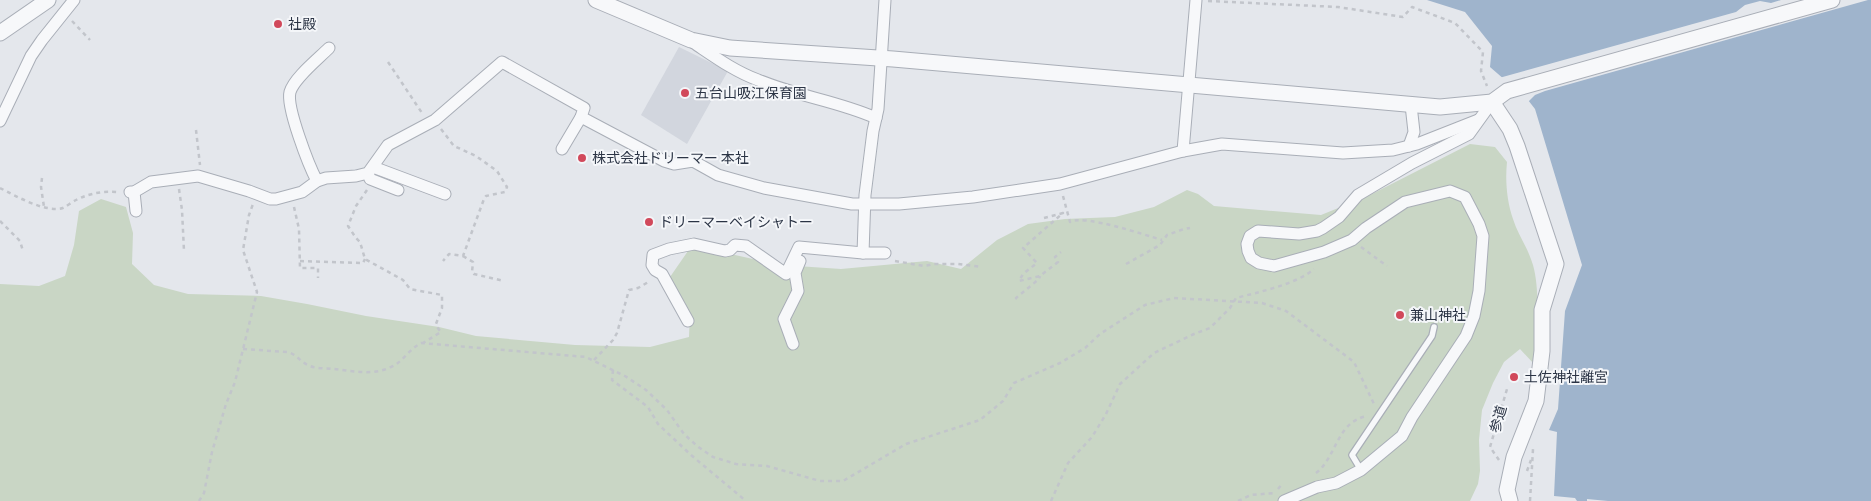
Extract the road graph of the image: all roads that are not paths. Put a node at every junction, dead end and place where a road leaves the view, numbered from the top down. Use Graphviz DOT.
graph roads {
  1 [pos="48,0"];
  2 [pos="74,0"];
  3 [pos="596,0"];
  4 [pos="885,0"];
  5 [pos="1198,0"];
  6 [pos="1832,0"];
  7 [pos="0,34"];
  8 [pos="691,40"];
  9 [pos="328,48"];
  10 [pos="882,58"];
  11 [pos="1189,85"];
  12 [pos="1492,102"];
  13 [pos="1411,105"];
  14 [pos="581,117"];
  15 [pos="876,118"];
  16 [pos="1478,120"];
  17 [pos="0,121"];
  18 [pos="1409,146"];
  19 [pos="562,149"];
  20 [pos="1183,150"];
  21 [pos="371,173"];
  22 [pos="317,181"];
  23 [pos="398,190"];
  24 [pos="445,194"];
  25 [pos="864,205"];
  26 [pos="136,211"];
  27 [pos="805,247"];
  28 [pos="863,253"];
  29 [pos="886,257"];
  30 [pos="688,321"];
  31 [pos="1434,327"];
  32 [pos="792,344"];
  33 [pos="1361,470"];
  34 [pos="1279,496"];
  35 [pos="1508,500"];
  1 -- 7 [label="street"];
  2 -- 17 [label="street"];
  3 -- 8 [label="street"];
  4 -- 10 [label="street"];
  5 -- 11 [label="street"];
  6 -- 12 [label="street"];
  8 -- 10 [label="street"];
  8 -- 15 [label="street"];
  9 -- 22 [label="street"];
  10 -- 11 [label="street"];
  10 -- 15 [label="street"];
  11 -- 13 [label="street"];
  11 -- 20 [label="street"];
  12 -- 13 [label="street"];
  12 -- 16 [label="street"];
  12 -- 35 [label="street"];
  13 -- 18 [label="street"];
  14 -- 19 [label="street"];
  14 -- 21 [label="street"];
  14 -- 25 [label="street"];
  15 -- 25 [label="street"];
  16 -- 18 [label="street"];
  16 -- 33 [label="street"];
  18 -- 20 [label="street"];
  20 -- 25 [label="street"];
  21 -- 22 [label="street"];
  21 -- 23 [label="street"];
  21 -- 24 [label="street"];
  22 -- 26 [label="street"];
  25 -- 28 [label="street"];
  27 -- 28 [label="street"];
  27 -- 30 [label="street"];
  27 -- 32 [label="street"];
  28 -- 29 [label="street"];
  31 -- 33 [label="lane"];
  33 -- 34 [label="street"];
}
